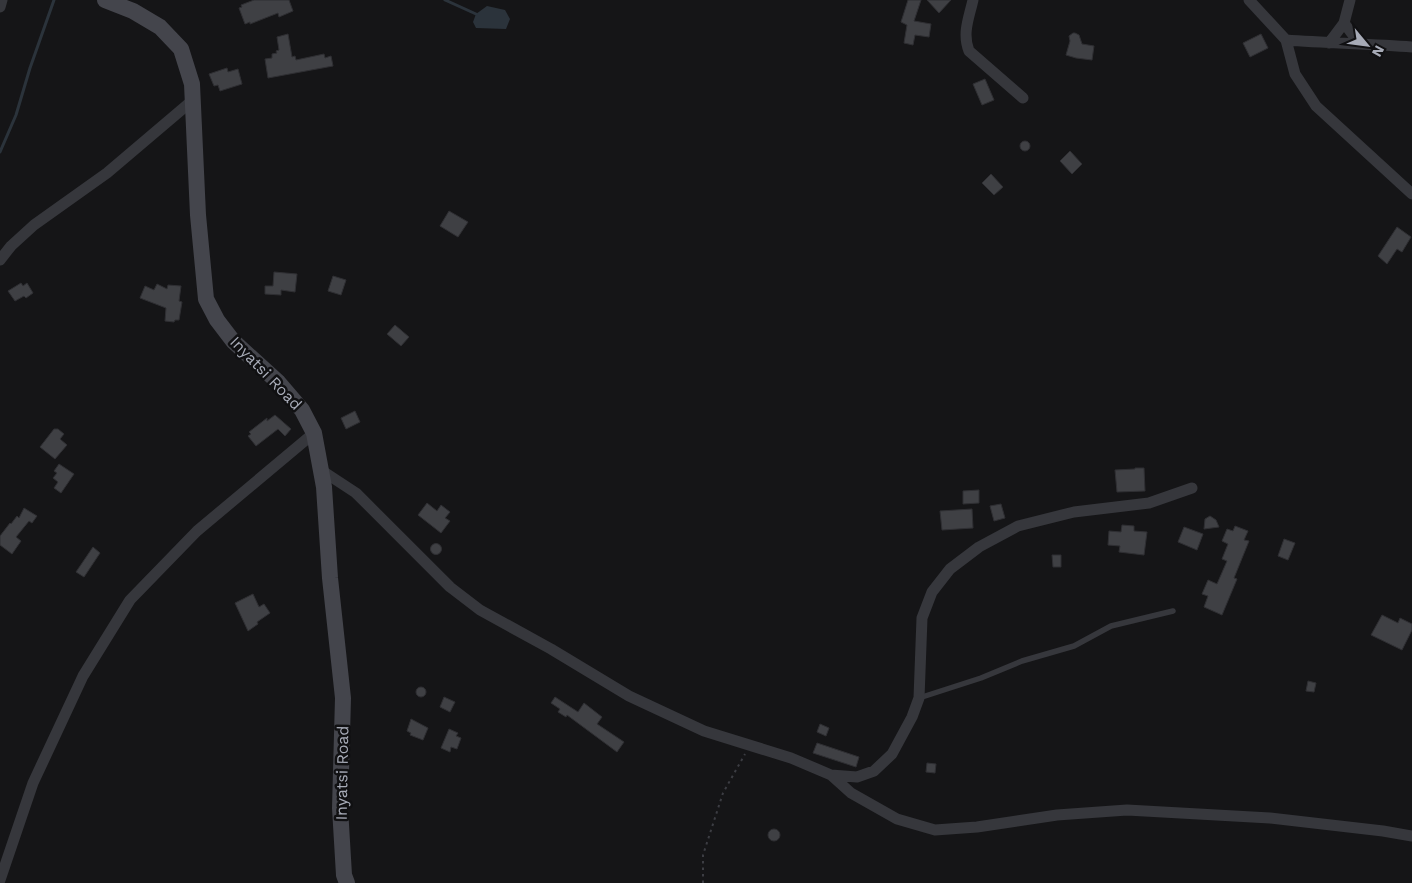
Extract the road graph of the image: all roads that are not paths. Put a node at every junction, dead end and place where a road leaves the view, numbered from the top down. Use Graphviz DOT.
graph roads {
  1 [pos="2,0"];
  2 [pos="105,0"];
  3 [pos="974,0"];
  4 [pos="1249,0"];
  5 [pos="1350,0"];
  6 [pos="0,7"];
  7 [pos="1344,22"];
  8 [pos="1286,40"];
  9 [pos="1329,43"];
  10 [pos="1360,43"];
  11 [pos="1412,47"];
  12 [pos="1023,98"];
  13 [pos="193,100"];
  14 [pos="1412,194"];
  15 [pos="0,260"];
  16 [pos="314,433"];
  17 [pos="321,470"];
  18 [pos="1192,488"];
  19 [pos="1173,611"];
  20 [pos="918,698"];
  21 [pos="831,775"];
  22 [pos="1412,836"];
  23 [pos="0,880"];
  24 [pos="347,883"];
  1 -- 6 [label="street"];
  2 -- 13 [label="street, Inyatsi Road"];
  3 -- 12 [label="street"];
  4 -- 8 [label="street"];
  5 -- 7 [label="street"];
  7 -- 9 [label="street"];
  7 -- 10 [label="street"];
  8 -- 9 [label="street"];
  8 -- 14 [label="street"];
  9 -- 10 [label="street"];
  10 -- 11 [label="street"];
  13 -- 15 [label="street"];
  13 -- 16 [label="street, Inyatsi Road"];
  16 -- 17 [label="street, Inyatsi Road"];
  16 -- 23 [label="street"];
  17 -- 21 [label="street"];
  17 -- 24 [label="street, Inyatsi Road"];
  18 -- 20 [label="street"];
  19 -- 20 [label="lane"];
  20 -- 21 [label="street"];
  21 -- 22 [label="street"];
}
